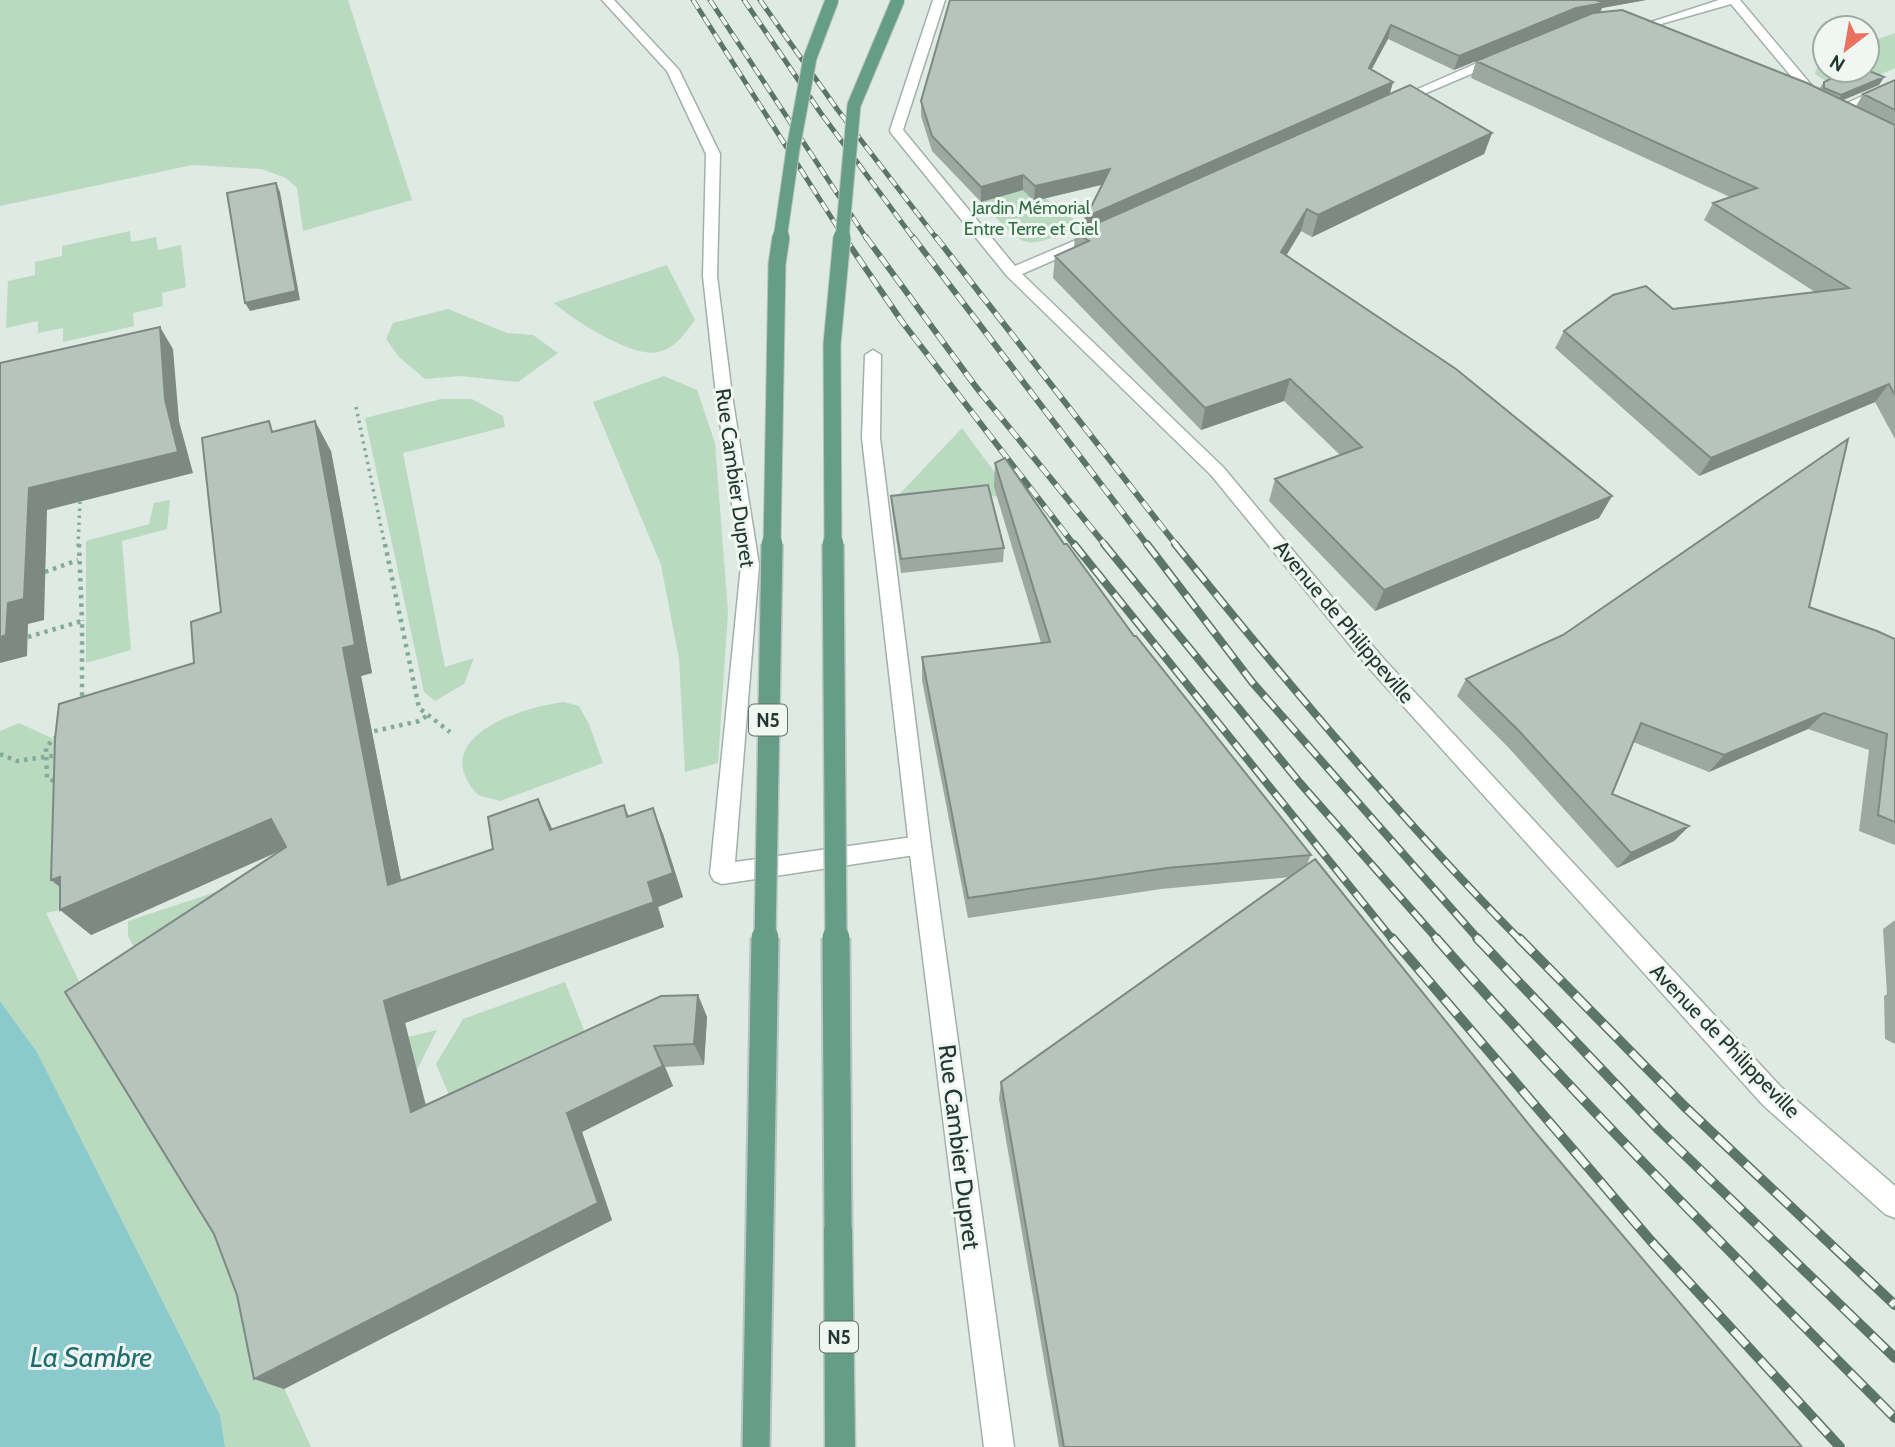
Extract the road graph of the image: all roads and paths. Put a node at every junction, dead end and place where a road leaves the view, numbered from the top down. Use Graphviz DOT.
graph roads {
  1 [pos="608,0"];
  2 [pos="832,0"];
  3 [pos="898,0"];
  4 [pos="939,0"];
  5 [pos="1732,0"];
  6 [pos="1639,21"];
  7 [pos="1511,52"];
  8 [pos="1895,85"];
  9 [pos="1795,91"];
  10 [pos="1819,102"];
  11 [pos="1384,107"];
  12 [pos="1108,231"];
  13 [pos="1012,273"];
  14 [pos="873,355"];
  15 [pos="356,407"];
  16 [pos="80,502"];
  17 [pos="78,560"];
  18 [pos="45,572"];
  19 [pos="82,621"];
  20 [pos="28,637"];
  21 [pos="82,704"];
  22 [pos="429,715"];
  23 [pos="65,730"];
  24 [pos="450,732"];
  25 [pos="357,736"];
  26 [pos="0,754"];
  27 [pos="72,754"];
  28 [pos="48,756"];
  29 [pos="69,783"];
  30 [pos="920,846"];
  31 [pos="1895,1204"];
  32 [pos="756,1447"];
  33 [pos="840,1447"];
  34 [pos="999,1447"];
  1 -- 30 [label="street, Rue Cambier Dupret"];
  2 -- 32 [label="main road, N5, bridge"];
  3 -- 33 [label="main road, N5, bridge"];
  4 -- 13 [label="street, Avenue de Philippeville"];
  5 -- 6 [label="street"];
  5 -- 10 [label="street"];
  7 -- 11 [label="street"];
  8 -- 10 [label="street"];
  9 -- 10 [label="street"];
  12 -- 13 [label="street"];
  13 -- 31 [label="street, Avenue de Philippeville"];
  14 -- 30 [label="street, Rue Cambier Dupret"];
  15 -- 22 [label="path"];
  16 -- 17 [label="path"];
  17 -- 18 [label="path"];
  17 -- 19 [label="path"];
  19 -- 20 [label="path"];
  19 -- 21 [label="path"];
  22 -- 24 [label="path"];
  22 -- 25 [label="path"];
  23 -- 28 [label="path"];
  26 -- 28 [label="path"];
  27 -- 28 [label="path"];
  28 -- 29 [label="path"];
  30 -- 34 [label="street, Rue Cambier Dupret"];
}
